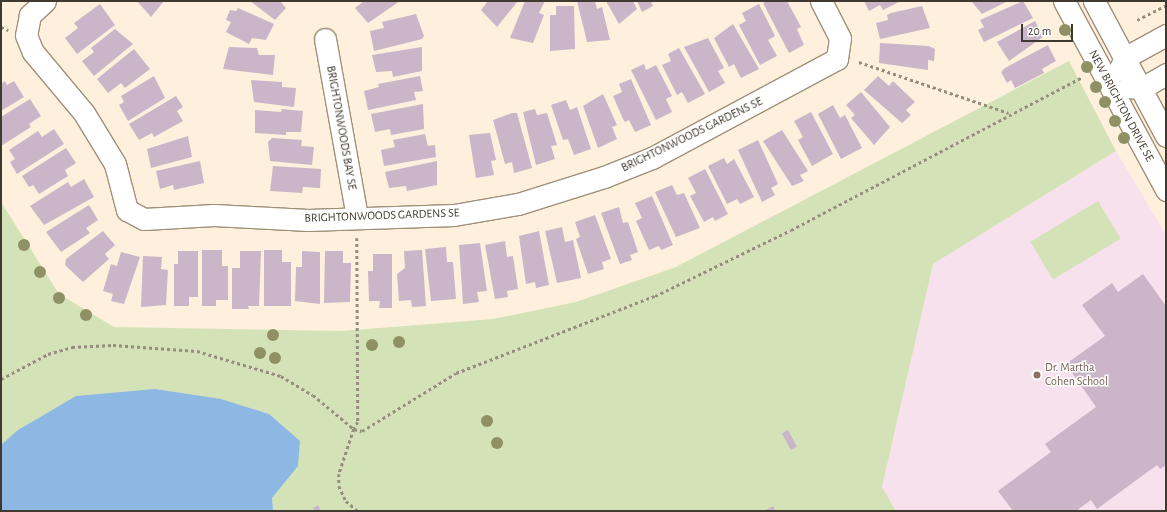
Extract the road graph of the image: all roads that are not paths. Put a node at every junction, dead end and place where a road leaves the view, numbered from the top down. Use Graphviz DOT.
graph roads {
  1 [pos="45,1"];
  2 [pos="821,1"];
  3 [pos="1064,1"];
  4 [pos="1094,1"];
  5 [pos="1166,35"];
  6 [pos="324,39"];
  7 [pos="1126,57"];
  8 [pos="1166,74"];
  9 [pos="1110,86"];
  10 [pos="1142,88"];
  11 [pos="1166,136"];
  12 [pos="1166,190"];
  13 [pos="357,216"];
  1 -- 13 [label="street, BRIGHTONWOODS GARDENS SE"];
  2 -- 13 [label="street, BRIGHTONWOODS GARDENS SE"];
  3 -- 9 [label="street, NEW BRIGHTON DRIVE SE"];
  4 -- 7 [label="street"];
  5 -- 7 [label="street"];
  6 -- 13 [label="street, BRIGHTONWOODS BAY SE"];
  7 -- 9 [label="street"];
  7 -- 10 [label="street"];
  8 -- 10 [label="street"];
  9 -- 10 [label="street"];
  9 -- 12 [label="street, NEW BRIGHTON DRIVE SE"];
  10 -- 11 [label="street"];
}
